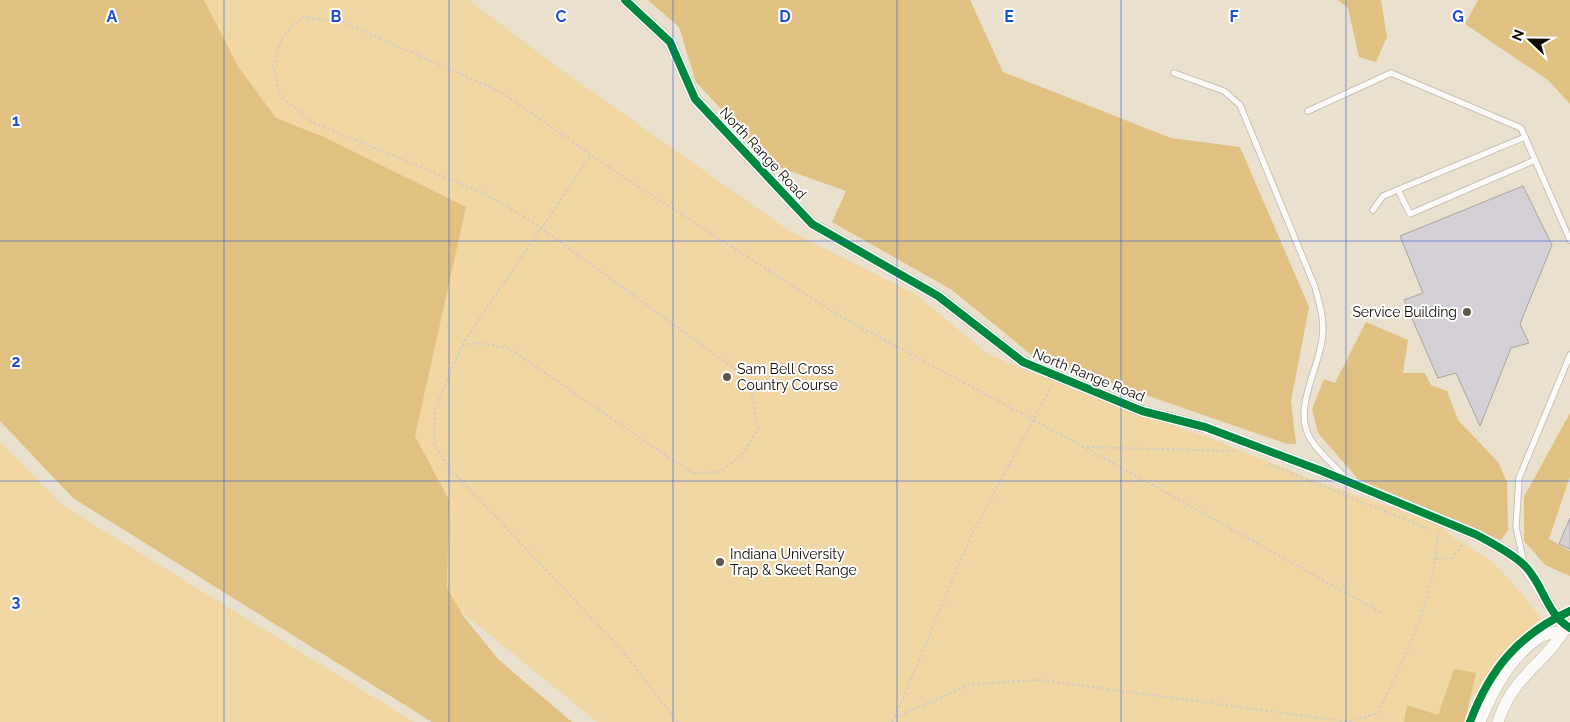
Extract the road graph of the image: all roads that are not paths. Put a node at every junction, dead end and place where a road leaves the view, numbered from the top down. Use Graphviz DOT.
graph roads {
  1 [pos="625,0"];
  2 [pos="1174,73"];
  3 [pos="1308,111"];
  4 [pos="1525,137"];
  5 [pos="1535,160"];
  6 [pos="1398,190"];
  7 [pos="1373,210"];
  8 [pos="1570,240"];
  9 [pos="1570,355"];
  10 [pos="1352,484"];
  11 [pos="1525,566"];
  12 [pos="1568,629"];
  13 [pos="1480,722"];
  14 [pos="1498,722"];
  1 -- 10 [label="street, North Range Road"];
  2 -- 10 [label="lane"];
  3 -- 4 [label="lane"];
  4 -- 5 [label="lane"];
  4 -- 6 [label="lane"];
  5 -- 6 [label="lane"];
  5 -- 8 [label="lane"];
  6 -- 7 [label="lane"];
  9 -- 11 [label="lane"];
  10 -- 11 [label="street, North Range Road"];
  11 -- 12 [label="street, North Range Road"];
  12 -- 13 [label="street"];
  12 -- 14 [label="street"];
}
